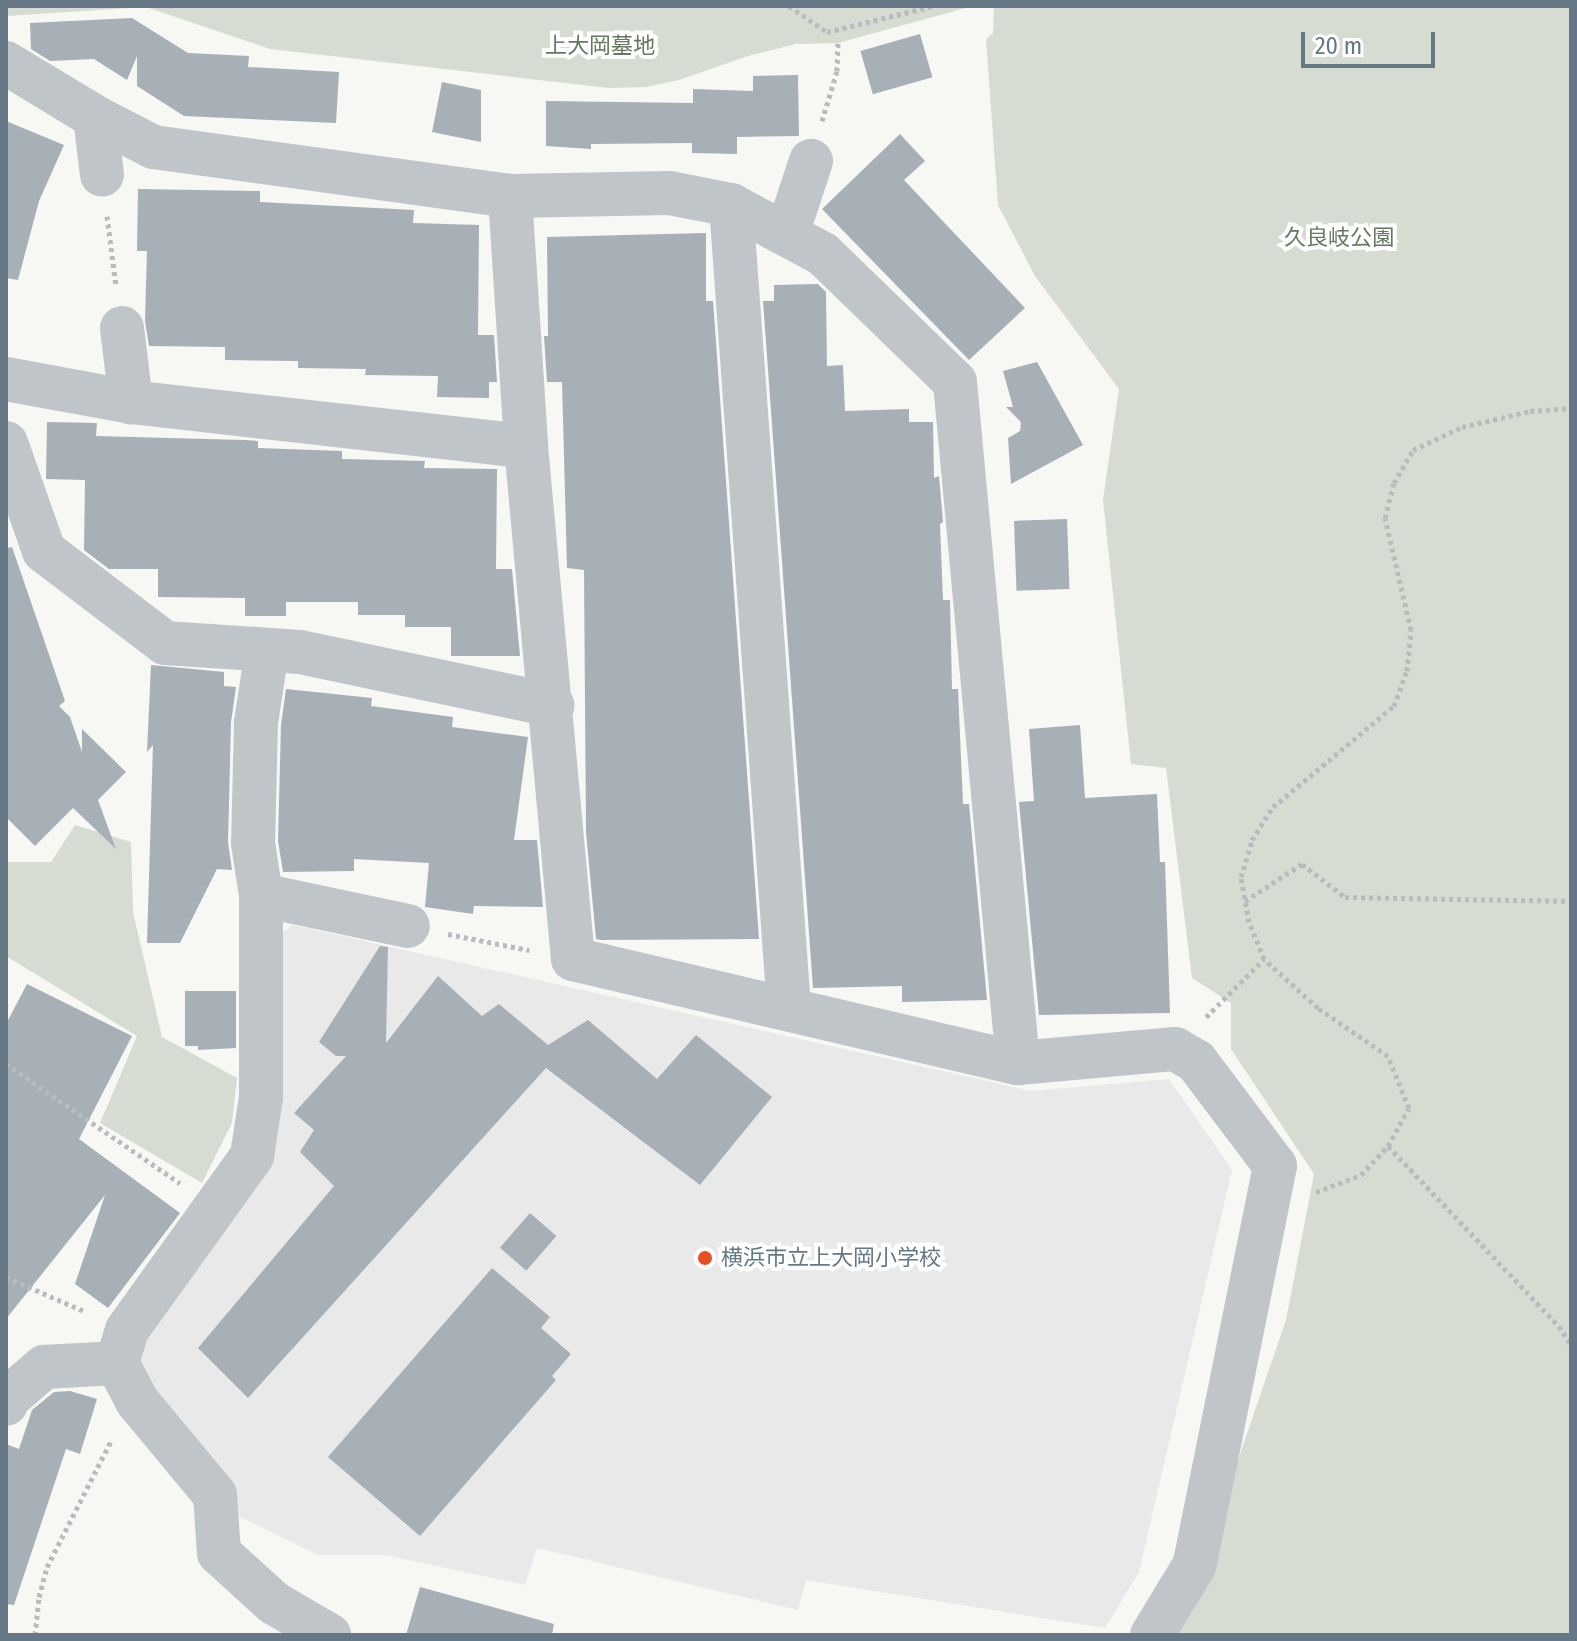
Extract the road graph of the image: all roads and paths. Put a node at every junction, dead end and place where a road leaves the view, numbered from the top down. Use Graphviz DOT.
graph roads {
  1 [pos="789,6"];
  2 [pos="933,6"];
  3 [pos="838,43"];
  4 [pos="6,63"];
  5 [pos="95,117"];
  6 [pos="811,161"];
  7 [pos="102,175"];
  8 [pos="510,196"];
  9 [pos="731,205"];
  10 [pos="787,234"];
  11 [pos="122,328"];
  12 [pos="6,379"];
  13 [pos="131,402"];
  14 [pos="1571,408"];
  15 [pos="6,443"];
  16 [pos="526,446"];
  17 [pos="267,650"];
  18 [pos="552,705"];
  19 [pos="261,895"];
  20 [pos="1245,901"];
  21 [pos="1571,901"];
  22 [pos="408,926"];
  23 [pos="573,959"];
  24 [pos="1264,959"];
  25 [pos="789,1009"];
  26 [pos="1175,1049"];
  27 [pos="1018,1063"];
  28 [pos="6,1064"];
  29 [pos="1388,1146"];
  30 [pos="183,1185"];
  31 [pos="1266,1210"];
  32 [pos="6,1277"];
  33 [pos="1571,1345"];
  34 [pos="126,1362"];
  35 [pos="6,1404"];
  36 [pos="35,1635"];
  37 [pos="329,1635"];
  38 [pos="1152,1635"];
  1 -- 2 [label="path"];
  3 -- 6 [label="path"];
  4 -- 5 [label="street"];
  5 -- 7 [label="street"];
  5 -- 8 [label="street"];
  6 -- 10 [label="street"];
  7 -- 11 [label="path"];
  8 -- 9 [label="street"];
  8 -- 16 [label="street"];
  9 -- 10 [label="street"];
  9 -- 25 [label="street"];
  10 -- 27 [label="street"];
  11 -- 13 [label="street"];
  12 -- 13 [label="street"];
  13 -- 16 [label="street"];
  14 -- 20 [label="path"];
  15 -- 17 [label="street"];
  16 -- 18 [label="street"];
  17 -- 18 [label="street"];
  17 -- 19 [label="street"];
  18 -- 23 [label="street"];
  19 -- 22 [label="street"];
  19 -- 34 [label="street"];
  20 -- 21 [label="path"];
  20 -- 24 [label="path"];
  22 -- 23 [label="path"];
  23 -- 25 [label="street"];
  24 -- 26 [label="path"];
  24 -- 29 [label="path"];
  25 -- 27 [label="street"];
  26 -- 27 [label="street"];
  26 -- 31 [label="street"];
  28 -- 30 [label="path"];
  29 -- 31 [label="path"];
  29 -- 33 [label="path"];
  31 -- 38 [label="street"];
  32 -- 34 [label="path"];
  34 -- 35 [label="street"];
  34 -- 36 [label="path"];
  34 -- 37 [label="street"];
}
